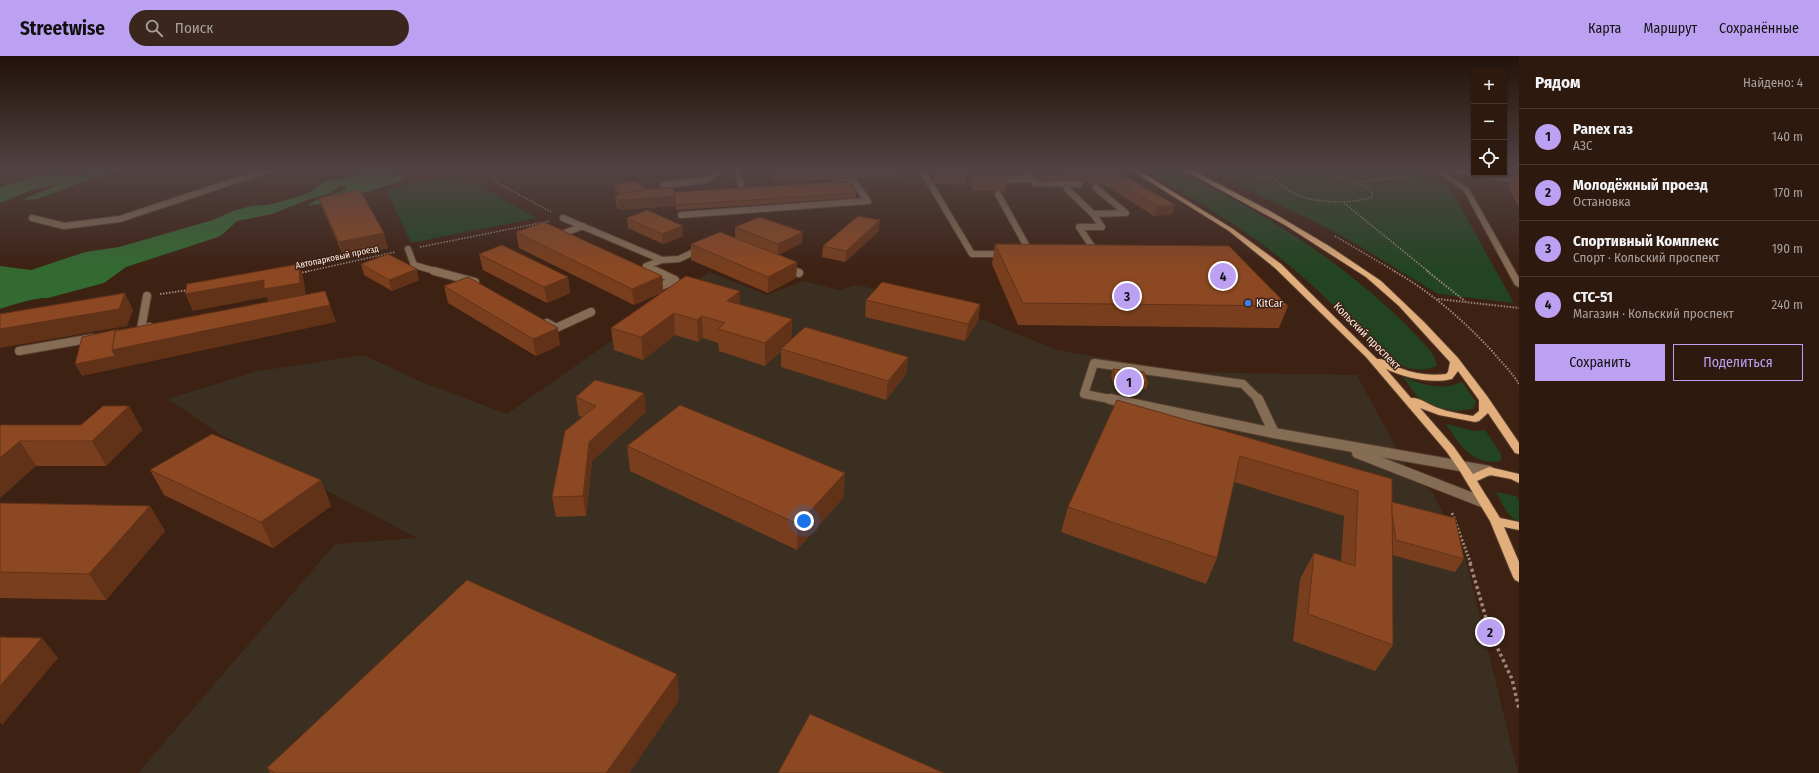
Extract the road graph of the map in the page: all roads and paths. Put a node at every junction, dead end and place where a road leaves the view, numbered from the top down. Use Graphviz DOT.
graph roads {
  1 [pos="168,203"];
  2 [pos="536,203"];
  3 [pos="835,203"];
  4 [pos="942,203"];
  5 [pos="1003,203"];
  6 [pos="1082,203"];
  7 [pos="1115,203"];
  8 [pos="1188,203"];
  9 [pos="1250,203"];
  10 [pos="1344,203"];
  11 [pos="1474,203"];
  12 [pos="1093,214"];
  13 [pos="681,215"];
  14 [pos="32,218"];
  15 [pos="563,218"];
  16 [pos="583,226"];
  17 [pos="564,240"];
  18 [pos="712,244"];
  19 [pos="408,249"];
  20 [pos="1016,254"];
  21 [pos="1038,254"];
  22 [pos="1090,255"];
  23 [pos="1098,255"];
  24 [pos="1106,255"];
  25 [pos="662,260"];
  26 [pos="777,264"];
  27 [pos="799,272"];
  28 [pos="294,274"];
  29 [pos="647,279"];
  30 [pos="1519,285"];
  31 [pos="484,287"];
  32 [pos="194,290"];
  33 [pos="147,296"];
  34 [pos="1437,299"];
  35 [pos="1465,301"];
  36 [pos="1519,308"];
  37 [pos="591,312"];
  38 [pos="543,321"];
  39 [pos="156,326"];
  40 [pos="103,336"];
  41 [pos="19,351"];
  42 [pos="1370,354"];
  43 [pos="1455,360"];
  44 [pos="1405,395"];
  45 [pos="1484,398"];
  46 [pos="1274,433"];
  47 [pos="1315,440"];
  48 [pos="1519,451"];
  49 [pos="1463,467"];
  50 [pos="1489,471"];
  51 [pos="1517,478"];
  52 [pos="1470,480"];
  53 [pos="1484,503"];
  54 [pos="1452,513"];
  55 [pos="1496,521"];
  56 [pos="1519,526"];
  57 [pos="1519,577"];
  58 [pos="1519,709"];
  1 -- 14 [label="lane"];
  2 -- 15 [label="path"];
  3 -- 13 [label="lane"];
  4 -- 20 [label="lane"];
  5 -- 21 [label="lane"];
  6 -- 12 [label="lane"];
  7 -- 12 [label="lane"];
  8 -- 42 [label="main road, Кольский проспект"];
  9 -- 43 [label="main road"];
  10 -- 35 [label="path"];
  11 -- 30 [label="street"];
  12 -- 23 [label="lane"];
  15 -- 16 [label="lane"];
  15 -- 19 [label="path, Автопарковый проезд"];
  16 -- 17 [label="lane"];
  16 -- 25 [label="lane"];
  18 -- 25 [label="lane"];
  19 -- 28 [label="path, Автопарковый проезд"];
  19 -- 31 [label="lane"];
  22 -- 23 [label="lane"];
  23 -- 24 [label="lane"];
  25 -- 29 [label="lane"];
  26 -- 27 [label="lane"];
  32 -- 33 [label="path"];
  33 -- 39 [label="lane"];
  34 -- 35 [label="path"];
  35 -- 36 [label="path"];
  37 -- 38 [label="lane"];
  40 -- 41 [label="lane"];
  42 -- 43 [label="main road"];
  42 -- 44 [label="main road, Кольский проспект"];
  43 -- 45 [label="main road"];
  44 -- 45 [label="main road"];
  44 -- 49 [label="main road, Кольский проспект"];
  45 -- 48 [label="main road"];
  46 -- 46 [label="lane"];
  46 -- 47 [label="lane"];
  47 -- 49 [label="lane"];
  47 -- 53 [label="lane"];
  49 -- 50 [label="lane"];
  49 -- 52 [label="main road, Кольский проспект"];
  50 -- 51 [label="main road"];
  50 -- 52 [label="main road"];
  52 -- 53 [label="main road, Кольский проспект"];
  53 -- 55 [label="main road, Кольский проспект"];
  54 -- 58 [label="path"];
  55 -- 56 [label="main road"];
  55 -- 57 [label="main road, Кольский проспект"];
}
